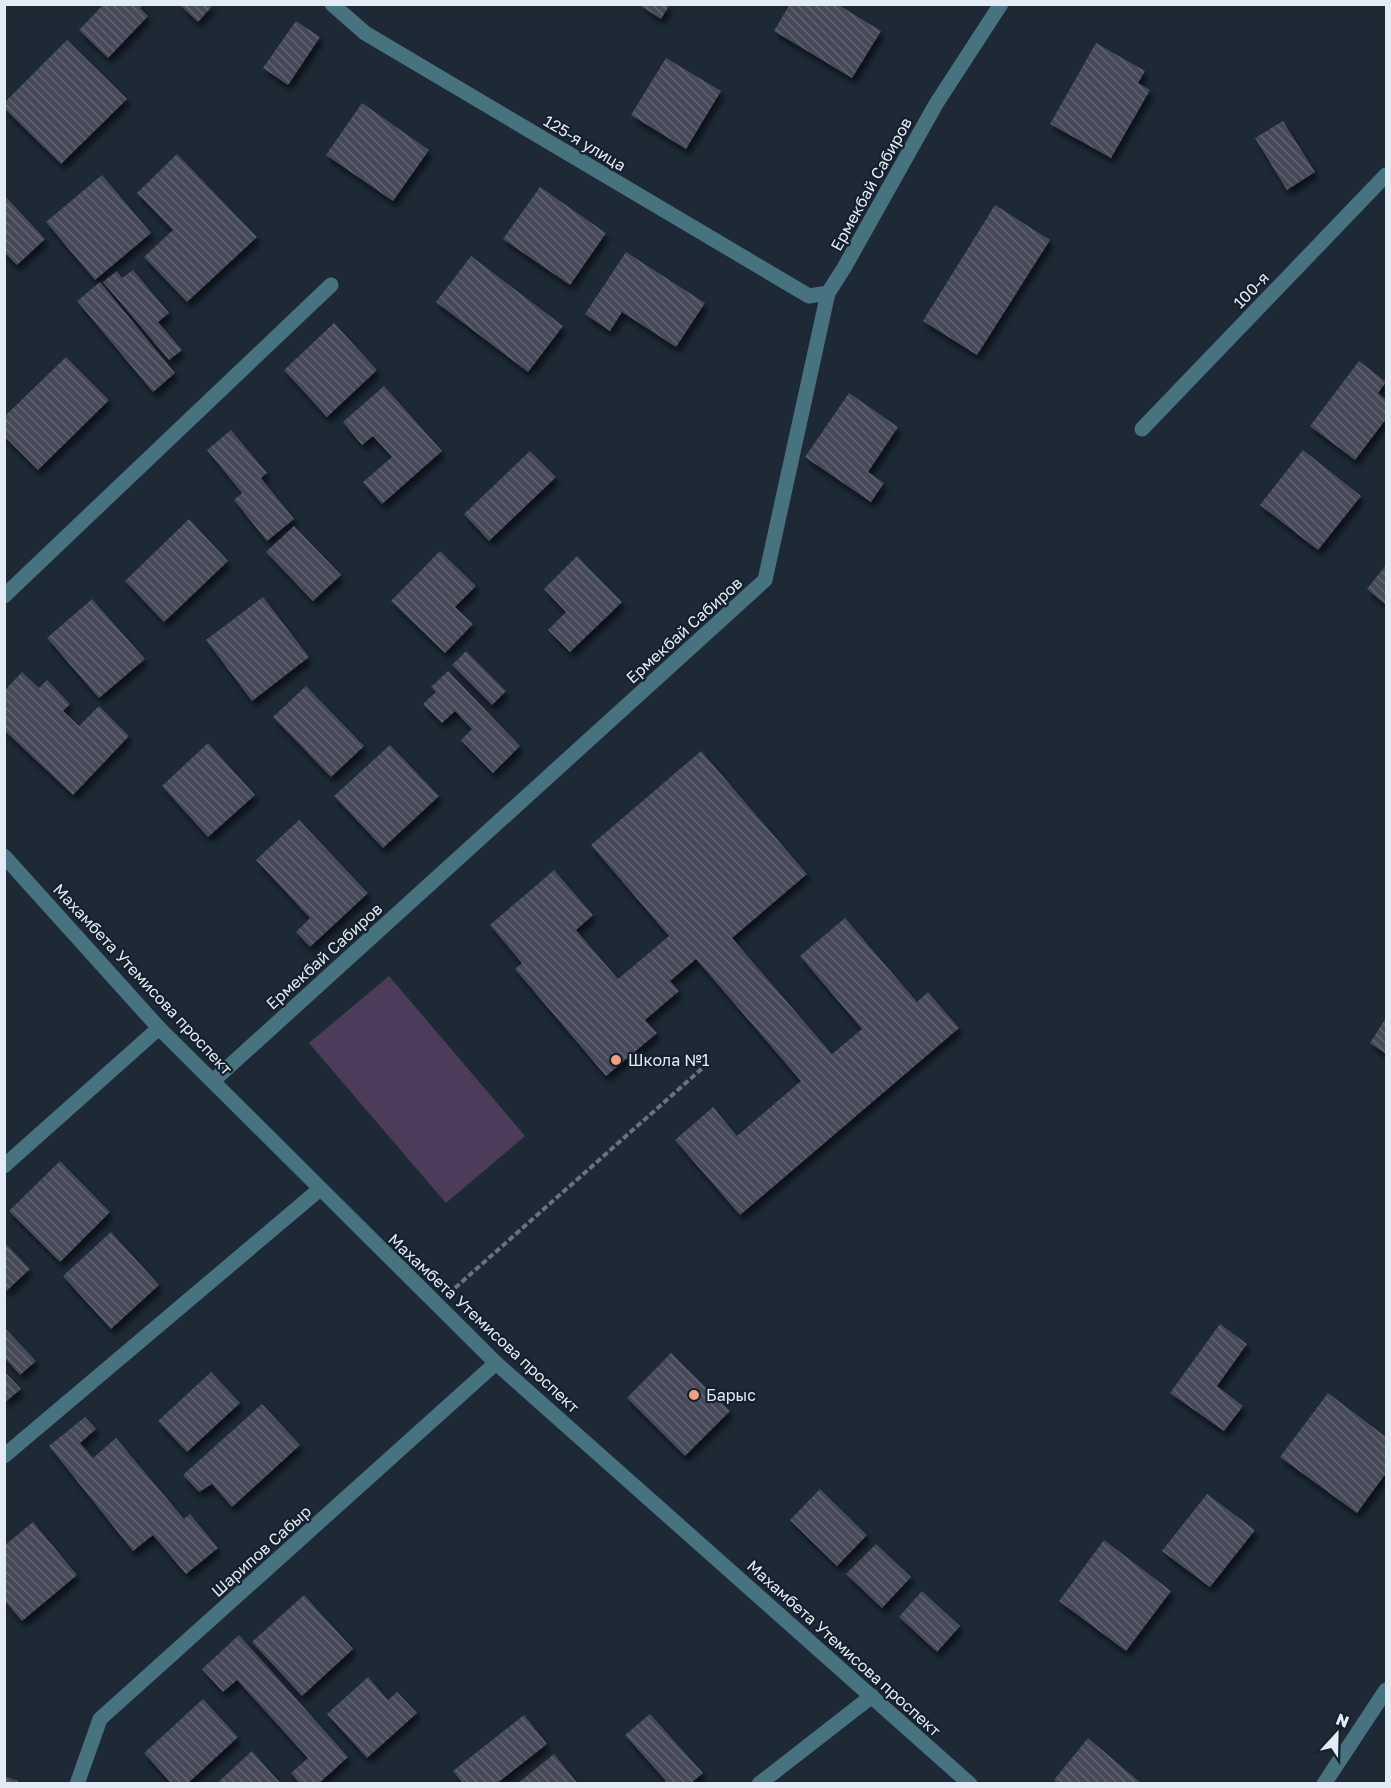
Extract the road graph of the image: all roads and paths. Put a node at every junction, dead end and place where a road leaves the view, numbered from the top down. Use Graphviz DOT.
graph roads {
  1 [pos="332,4"];
  2 [pos="1001,4"];
  3 [pos="1386,175"];
  4 [pos="331,285"];
  5 [pos="828,293"];
  6 [pos="1142,429"];
  7 [pos="4,596"];
  8 [pos="4,856"];
  9 [pos="159,1028"];
  10 [pos="706,1065"];
  11 [pos="213,1082"];
  12 [pos="4,1166"];
  13 [pos="320,1189"];
  14 [pos="437,1305"];
  15 [pos="496,1364"];
  16 [pos="4,1456"];
  17 [pos="1386,1690"];
  18 [pos="872,1696"];
  19 [pos="77,1784"];
  20 [pos="759,1784"];
  21 [pos="970,1784"];
  22 [pos="1324,1784"];
  1 -- 5 [label="street, 125-я улица"];
  2 -- 5 [label="street, Ермекбай Сабиров"];
  3 -- 6 [label="street, 100-я"];
  4 -- 7 [label="street"];
  5 -- 11 [label="street, Ермекбай Сабиров"];
  8 -- 9 [label="street, Махамбета Утемисова проспект"];
  9 -- 11 [label="street, Махамбета Утемисова проспект"];
  9 -- 12 [label="street"];
  10 -- 14 [label="path"];
  11 -- 13 [label="street, Махамбета Утемисова проспект"];
  13 -- 14 [label="street, Махамбета Утемисова проспект"];
  13 -- 16 [label="street"];
  14 -- 15 [label="street, Махамбета Утемисова проспект"];
  15 -- 18 [label="street, Махамбета Утемисова проспект"];
  15 -- 19 [label="street, Шарипов Сабыр"];
  17 -- 22 [label="street"];
  18 -- 20 [label="street"];
  18 -- 21 [label="street, Махамбета Утемисова проспект"];
}
